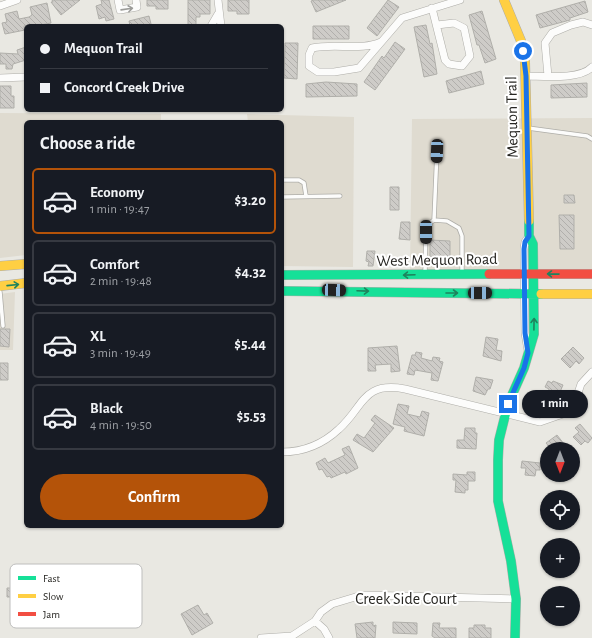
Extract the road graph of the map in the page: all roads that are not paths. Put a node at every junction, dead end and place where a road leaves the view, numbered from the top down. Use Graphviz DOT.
graph roads {
  1 [pos="17,0"];
  2 [pos="118,0"];
  3 [pos="136,0"];
  4 [pos="218,0"];
  5 [pos="460,0"];
  6 [pos="504,0"];
  7 [pos="448,2"];
  8 [pos="0,6"];
  9 [pos="432,8"];
  10 [pos="218,14"];
  11 [pos="212,24"];
  12 [pos="220,24"];
  13 [pos="437,25"];
  14 [pos="592,25"];
  15 [pos="381,42"];
  16 [pos="592,67"];
  17 [pos="526,76"];
  18 [pos="548,76"];
  19 [pos="24,77"];
  20 [pos="0,78"];
  21 [pos="527,128"];
  22 [pos="592,138"];
  23 [pos="437,151"];
  24 [pos="284,180"];
  25 [pos="306,196"];
  26 [pos="340,196"];
  27 [pos="284,197"];
  28 [pos="434,220"];
  29 [pos="529,236"];
  30 [pos="24,264"];
  31 [pos="0,266"];
  32 [pos="462,274"];
  33 [pos="524,274"];
  34 [pos="535,274"];
  35 [pos="592,274"];
  36 [pos="284,275"];
  37 [pos="425,275"];
  38 [pos="24,283"];
  39 [pos="0,286"];
  40 [pos="284,291"];
  41 [pos="0,292"];
  42 [pos="425,293"];
  43 [pos="524,294"];
  44 [pos="535,294"];
  45 [pos="592,294"];
  46 [pos="3,326"];
  47 [pos="528,353"];
  48 [pos="592,372"];
  49 [pos="505,415"];
  50 [pos="284,452"];
  51 [pos="516,599"];
  52 [pos="315,621"];
  53 [pos="261,638"];
  54 [pos="329,638"];
  55 [pos="515,638"];
  1 -- 8 [label="street"];
  2 -- 3 [label="street, one-way"];
  4 -- 10 [label="street"];
  5 -- 7 [label="street"];
  6 -- 17 [label="main road, Mequon Trail"];
  7 -- 9 [label="street"];
  9 -- 13 [label="street"];
  9 -- 15 [label="street"];
  10 -- 11 [label="street"];
  10 -- 12 [label="street"];
  13 -- 13 [label="street"];
  14 -- 18 [label="street"];
  15 -- 15 [label="street"];
  16 -- 18 [label="street"];
  17 -- 18 [label="street"];
  17 -- 21 [label="main road, Mequon Trail"];
  19 -- 20 [label="street"];
  21 -- 22 [label="lane"];
  21 -- 29 [label="main road, Mequon Trail"];
  23 -- 28 [label="lane"];
  24 -- 25 [label="lane"];
  25 -- 26 [label="lane"];
  25 -- 27 [label="lane"];
  28 -- 32 [label="lane"];
  28 -- 37 [label="lane"];
  29 -- 33 [label="street, Mequon Trail"];
  29 -- 34 [label="main road, Mequon Trail"];
  30 -- 31 [label="main road"];
  32 -- 33 [label="main road, West Mequon Road"];
  32 -- 37 [label="main road, West Mequon Road"];
  33 -- 34 [label="main road, West Mequon Road"];
  33 -- 43 [label="street, Mequon Trail"];
  35 -- 34 [label="main road, West Mequon Road, one-way"];
  34 -- 44 [label="main road, Mequon Trail"];
  37 -- 36 [label="main road, West Mequon Road, one-way"];
  37 -- 42 [label="main road"];
  39 -- 38 [label="main road, one-way"];
  40 -- 42 [label="main road, West Mequon Road, one-way"];
  41 -- 46 [label="lane"];
  42 -- 43 [label="main road, West Mequon Road, one-way"];
  43 -- 44 [label="main road, West Mequon Road"];
  43 -- 47 [label="street, Mequon Trail"];
  44 -- 45 [label="main road, West Mequon Road"];
  47 -- 44 [label="main road, Mequon Trail, one-way"];
  47 -- 49 [label="main road, Mequon Trail"];
  48 -- 49 [label="street"];
  49 -- 50 [label="street"];
  49 -- 51 [label="main road, Mequon Trail"];
  51 -- 52 [label="street, Creek Side Court"];
  51 -- 55 [label="main road, Mequon Trail"];
  52 -- 53 [label="street, Creek Side Court"];
  52 -- 54 [label="street"];
}
